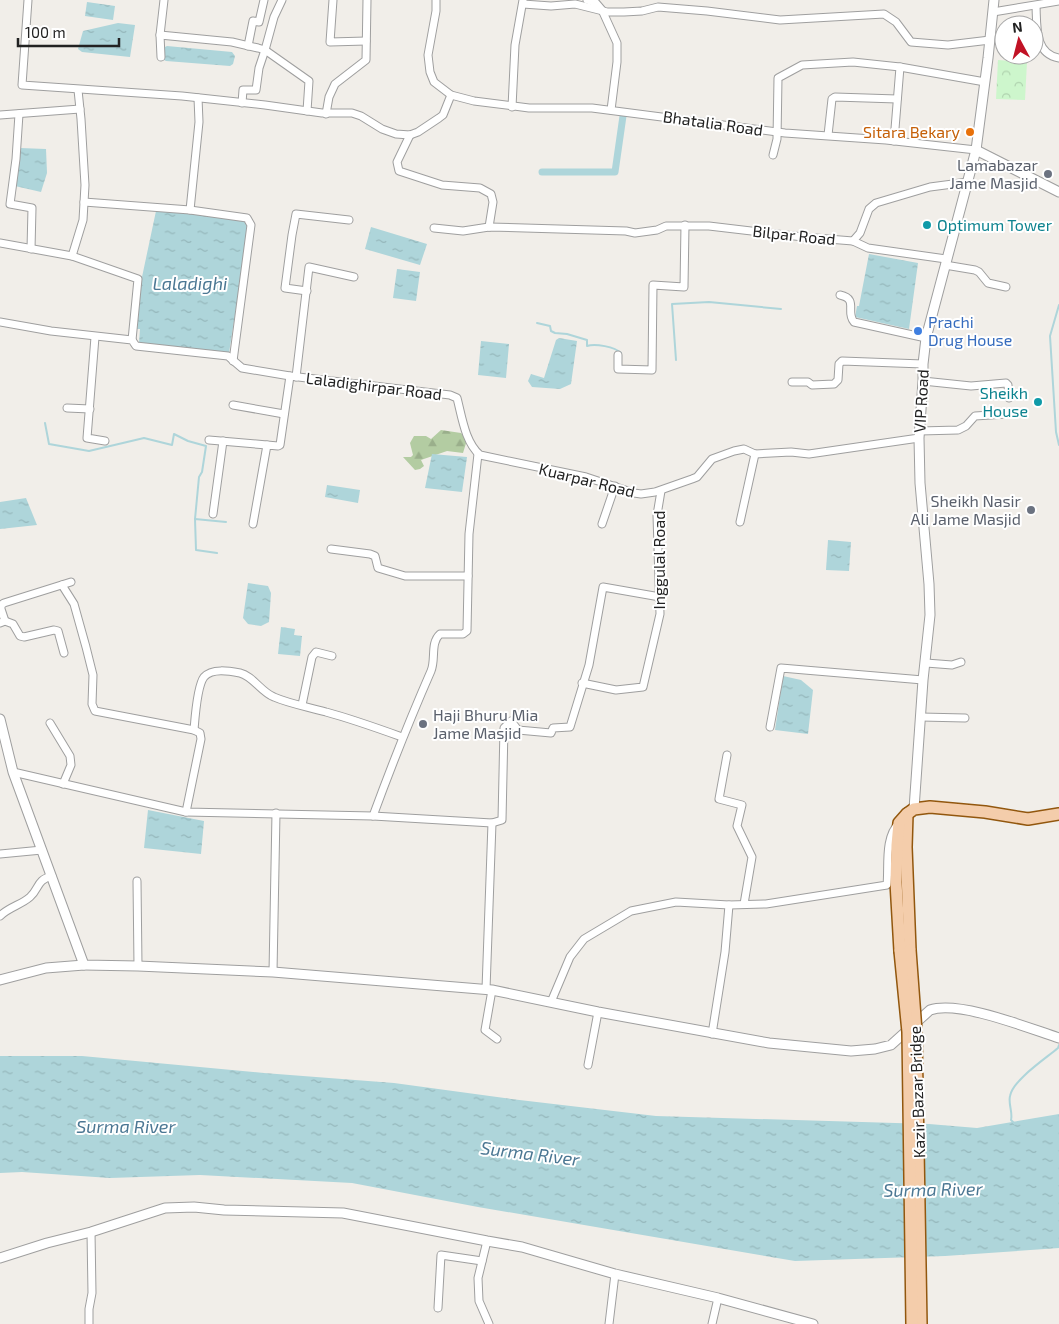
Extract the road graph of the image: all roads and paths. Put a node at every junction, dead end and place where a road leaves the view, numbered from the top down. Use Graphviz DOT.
graph roads {
  1 [pos="28,0"];
  2 [pos="164,0"];
  3 [pos="264,0"];
  4 [pos="282,0"];
  5 [pos="334,0"];
  6 [pos="368,0"];
  7 [pos="587,0"];
  8 [pos="647,0"];
  9 [pos="994,0"];
  10 [pos="435,1"];
  11 [pos="1059,1"];
  12 [pos="523,2"];
  13 [pos="1036,6"];
  14 [pos="602,10"];
  15 [pos="648,10"];
  16 [pos="993,12"];
  17 [pos="160,35"];
  18 [pos="990,40"];
  19 [pos="366,41"];
  20 [pos="248,46"];
  21 [pos="265,50"];
  22 [pos="161,57"];
  23 [pos="1059,58"];
  24 [pos="900,67"];
  25 [pos="985,82"];
  26 [pos="78,90"];
  27 [pos="451,95"];
  28 [pos="198,98"];
  29 [pos="898,99"];
  30 [pos="242,103"];
  31 [pos="512,107"];
  32 [pos="80,109"];
  33 [pos="611,110"];
  34 [pos="307,111"];
  35 [pos="18,114"];
  36 [pos="326,114"];
  37 [pos="0,115"];
  38 [pos="777,132"];
  39 [pos="410,135"];
  40 [pos="828,135"];
  41 [pos="894,141"];
  42 [pos="976,150"];
  43 [pos="772,155"];
  44 [pos="968,182"];
  45 [pos="1059,192"];
  46 [pos="84,202"];
  47 [pos="190,210"];
  48 [pos="348,220"];
  49 [pos="685,225"];
  50 [pos="490,227"];
  51 [pos="434,228"];
  52 [pos="853,241"];
  53 [pos="0,243"];
  54 [pos="31,249"];
  55 [pos="72,256"];
  56 [pos="946,262"];
  57 [pos="354,277"];
  58 [pos="1006,288"];
  59 [pos="307,291"];
  60 [pos="840,295"];
  61 [pos="0,322"];
  62 [pos="95,337"];
  63 [pos="926,338"];
  64 [pos="132,340"];
  65 [pos="618,356"];
  66 [pos="233,361"];
  67 [pos="923,364"];
  68 [pos="293,376"];
  69 [pos="923,381"];
  70 [pos="792,382"];
  71 [pos="1009,398"];
  72 [pos="232,405"];
  73 [pos="67,408"];
  74 [pos="90,409"];
  75 [pos="284,414"];
  76 [pos="1006,414"];
  77 [pos="920,435"];
  78 [pos="209,440"];
  79 [pos="223,441"];
  80 [pos="105,442"];
  81 [pos="266,445"];
  82 [pos="478,454"];
  83 [pos="755,454"];
  84 [pos="615,486"];
  85 [pos="660,490"];
  86 [pos="213,514"];
  87 [pos="740,522"];
  88 [pos="253,524"];
  89 [pos="602,524"];
  90 [pos="330,549"];
  91 [pos="468,576"];
  92 [pos="71,582"];
  93 [pos="62,585"];
  94 [pos="660,597"];
  95 [pos="3,622"];
  96 [pos="64,652"];
  97 [pos="332,656"];
  98 [pos="961,662"];
  99 [pos="926,663"];
  100 [pos="924,680"];
  101 [pos="582,683"];
  102 [pos="302,705"];
  103 [pos="921,717"];
  104 [pos="965,718"];
  105 [pos="0,719"];
  106 [pos="50,723"];
  107 [pos="770,727"];
  108 [pos="194,730"];
  109 [pos="402,737"];
  110 [pos="727,755"];
  111 [pos="13,772"];
  112 [pos="63,784"];
  113 [pos="186,812"];
  114 [pos="276,813"];
  115 [pos="1059,814"];
  116 [pos="907,815"];
  117 [pos="373,816"];
  118 [pos="492,824"];
  119 [pos="42,850"];
  120 [pos="0,854"];
  121 [pos="52,876"];
  122 [pos="137,881"];
  123 [pos="744,904"];
  124 [pos="728,905"];
  125 [pos="0,916"];
  126 [pos="905,950"];
  127 [pos="84,965"];
  128 [pos="138,966"];
  129 [pos="273,972"];
  130 [pos="0,980"];
  131 [pos="489,990"];
  132 [pos="551,1002"];
  133 [pos="598,1012"];
  134 [pos="712,1034"];
  135 [pos="1059,1038"];
  136 [pos="497,1039"];
  137 [pos="588,1065"];
  138 [pos="91,1232"];
  139 [pos="487,1241"];
  140 [pos="0,1258"];
  141 [pos="482,1260"];
  142 [pos="615,1274"];
  143 [pos="718,1298"];
  144 [pos="438,1308"];
  145 [pos="89,1324"];
  146 [pos="489,1324"];
  147 [pos="609,1324"];
  148 [pos="712,1324"];
  149 [pos="813,1324"];
  150 [pos="912,1324"];
  151 [pos="921,1324"];
  1 -- 26 [label="street"];
  2 -- 17 [label="street"];
  3 -- 20 [label="street"];
  4 -- 21 [label="street"];
  5 -- 19 [label="street"];
  6 -- 19 [label="street"];
  7 -- 14 [label="street"];
  8 -- 15 [label="street"];
  9 -- 16 [label="street, VIP Road"];
  10 -- 27 [label="street"];
  11 -- 13 [label="street"];
  12 -- 14 [label="street"];
  12 -- 31 [label="street"];
  13 -- 16 [label="street"];
  13 -- 23 [label="street"];
  14 -- 15 [label="street"];
  14 -- 33 [label="street"];
  15 -- 18 [label="street"];
  16 -- 18 [label="street, VIP Road"];
  17 -- 20 [label="street"];
  17 -- 22 [label="street"];
  18 -- 25 [label="street, VIP Road"];
  19 -- 36 [label="street"];
  20 -- 21 [label="street"];
  21 -- 30 [label="street"];
  21 -- 34 [label="street"];
  24 -- 25 [label="street"];
  24 -- 29 [label="street"];
  24 -- 38 [label="street"];
  25 -- 42 [label="street, VIP Road"];
  26 -- 28 [label="street"];
  26 -- 32 [label="street"];
  27 -- 31 [label="street, Bhatalia Road"];
  27 -- 39 [label="street"];
  28 -- 30 [label="street"];
  28 -- 47 [label="street"];
  29 -- 40 [label="street"];
  29 -- 41 [label="street"];
  30 -- 34 [label="street"];
  31 -- 33 [label="street, Bhatalia Road"];
  32 -- 35 [label="street"];
  32 -- 46 [label="street"];
  33 -- 38 [label="street, Bhatalia Road"];
  34 -- 36 [label="street"];
  35 -- 37 [label="street"];
  35 -- 54 [label="street"];
  36 -- 39 [label="street"];
  38 -- 40 [label="street, Bhatalia Road"];
  38 -- 43 [label="street"];
  39 -- 50 [label="street"];
  40 -- 41 [label="street, Bhatalia Road"];
  41 -- 42 [label="street, Bhatalia Road"];
  42 -- 44 [label="street, VIP Road"];
  42 -- 45 [label="street"];
  44 -- 52 [label="street, Bilpar Road"];
  44 -- 56 [label="street, VIP Road"];
  46 -- 47 [label="street"];
  46 -- 55 [label="street"];
  47 -- 66 [label="street"];
  48 -- 59 [label="street"];
  49 -- 50 [label="street, Bilpar Road"];
  49 -- 52 [label="street, Bilpar Road"];
  49 -- 65 [label="street"];
  50 -- 51 [label="street, Bilpar Road"];
  52 -- 56 [label="street"];
  53 -- 54 [label="street"];
  54 -- 55 [label="street"];
  55 -- 64 [label="street"];
  56 -- 58 [label="street"];
  56 -- 63 [label="street, VIP Road"];
  57 -- 59 [label="street"];
  59 -- 68 [label="street"];
  60 -- 63 [label="street"];
  61 -- 62 [label="street"];
  62 -- 64 [label="street"];
  62 -- 74 [label="street"];
  63 -- 67 [label="street, VIP Road"];
  64 -- 66 [label="street, Laladighirpar Road"];
  66 -- 68 [label="street, Laladighirpar Road"];
  67 -- 69 [label="street, VIP Road"];
  67 -- 70 [label="street"];
  68 -- 75 [label="street"];
  68 -- 82 [label="street, Laladighirpar Road"];
  69 -- 71 [label="street"];
  69 -- 77 [label="street, VIP Road"];
  72 -- 75 [label="street"];
  73 -- 74 [label="street"];
  74 -- 80 [label="street"];
  75 -- 81 [label="street"];
  76 -- 77 [label="street, Kuarpar Road"];
  77 -- 83 [label="street, Kuarpar Road"];
  77 -- 99 [label="street, VIP Road"];
  78 -- 79 [label="street"];
  79 -- 81 [label="street"];
  79 -- 86 [label="street"];
  81 -- 88 [label="street"];
  82 -- 84 [label="street, Kuarpar Road"];
  82 -- 91 [label="street"];
  83 -- 85 [label="street, Kuarpar Road"];
  83 -- 87 [label="street"];
  84 -- 85 [label="street, Kuarpar Road"];
  84 -- 89 [label="street"];
  85 -- 94 [label="street, Inggulal Road"];
  90 -- 91 [label="street"];
  91 -- 109 [label="street"];
  92 -- 93 [label="street"];
  93 -- 95 [label="street"];
  93 -- 108 [label="street"];
  94 -- 101 [label="street, Inggulal Road"];
  94 -- 101 [label="street"];
  95 -- 96 [label="street"];
  97 -- 102 [label="street"];
  98 -- 99 [label="street"];
  99 -- 100 [label="street, VIP Road"];
  100 -- 103 [label="street, VIP Road"];
  100 -- 107 [label="street"];
  101 -- 118 [label="street"];
  102 -- 108 [label="street"];
  102 -- 109 [label="street"];
  103 -- 104 [label="street"];
  103 -- 116 [label="street, VIP Road"];
  105 -- 111 [label="street"];
  106 -- 112 [label="street"];
  108 -- 113 [label="street"];
  109 -- 117 [label="street"];
  110 -- 123 [label="street"];
  111 -- 112 [label="street"];
  111 -- 119 [label="street"];
  112 -- 113 [label="street"];
  113 -- 114 [label="street"];
  114 -- 117 [label="street"];
  114 -- 129 [label="street"];
  115 -- 116 [label="main road"];
  116 -- 123 [label="street"];
  116 -- 126 [label="main road"];
  117 -- 118 [label="street"];
  118 -- 131 [label="street"];
  119 -- 120 [label="street"];
  119 -- 121 [label="street"];
  121 -- 125 [label="street"];
  121 -- 127 [label="street"];
  122 -- 128 [label="street"];
  123 -- 124 [label="street"];
  124 -- 132 [label="street"];
  124 -- 134 [label="street"];
  126 -- 150 [label="main road, Kazir Bazar Bridge, bridge"];
  126 -- 151 [label="main road, Kazir Bazar Bridge, bridge"];
  127 -- 128 [label="street"];
  127 -- 130 [label="street"];
  128 -- 129 [label="street"];
  129 -- 131 [label="street"];
  131 -- 132 [label="street"];
  131 -- 136 [label="street"];
  132 -- 133 [label="street"];
  133 -- 134 [label="street"];
  133 -- 137 [label="street"];
  134 -- 135 [label="street"];
  138 -- 139 [label="street"];
  138 -- 140 [label="street"];
  138 -- 145 [label="street"];
  139 -- 141 [label="street"];
  139 -- 142 [label="street"];
  141 -- 144 [label="street"];
  141 -- 146 [label="street"];
  142 -- 143 [label="street"];
  142 -- 147 [label="street"];
  143 -- 148 [label="street"];
  143 -- 149 [label="street"];
}
